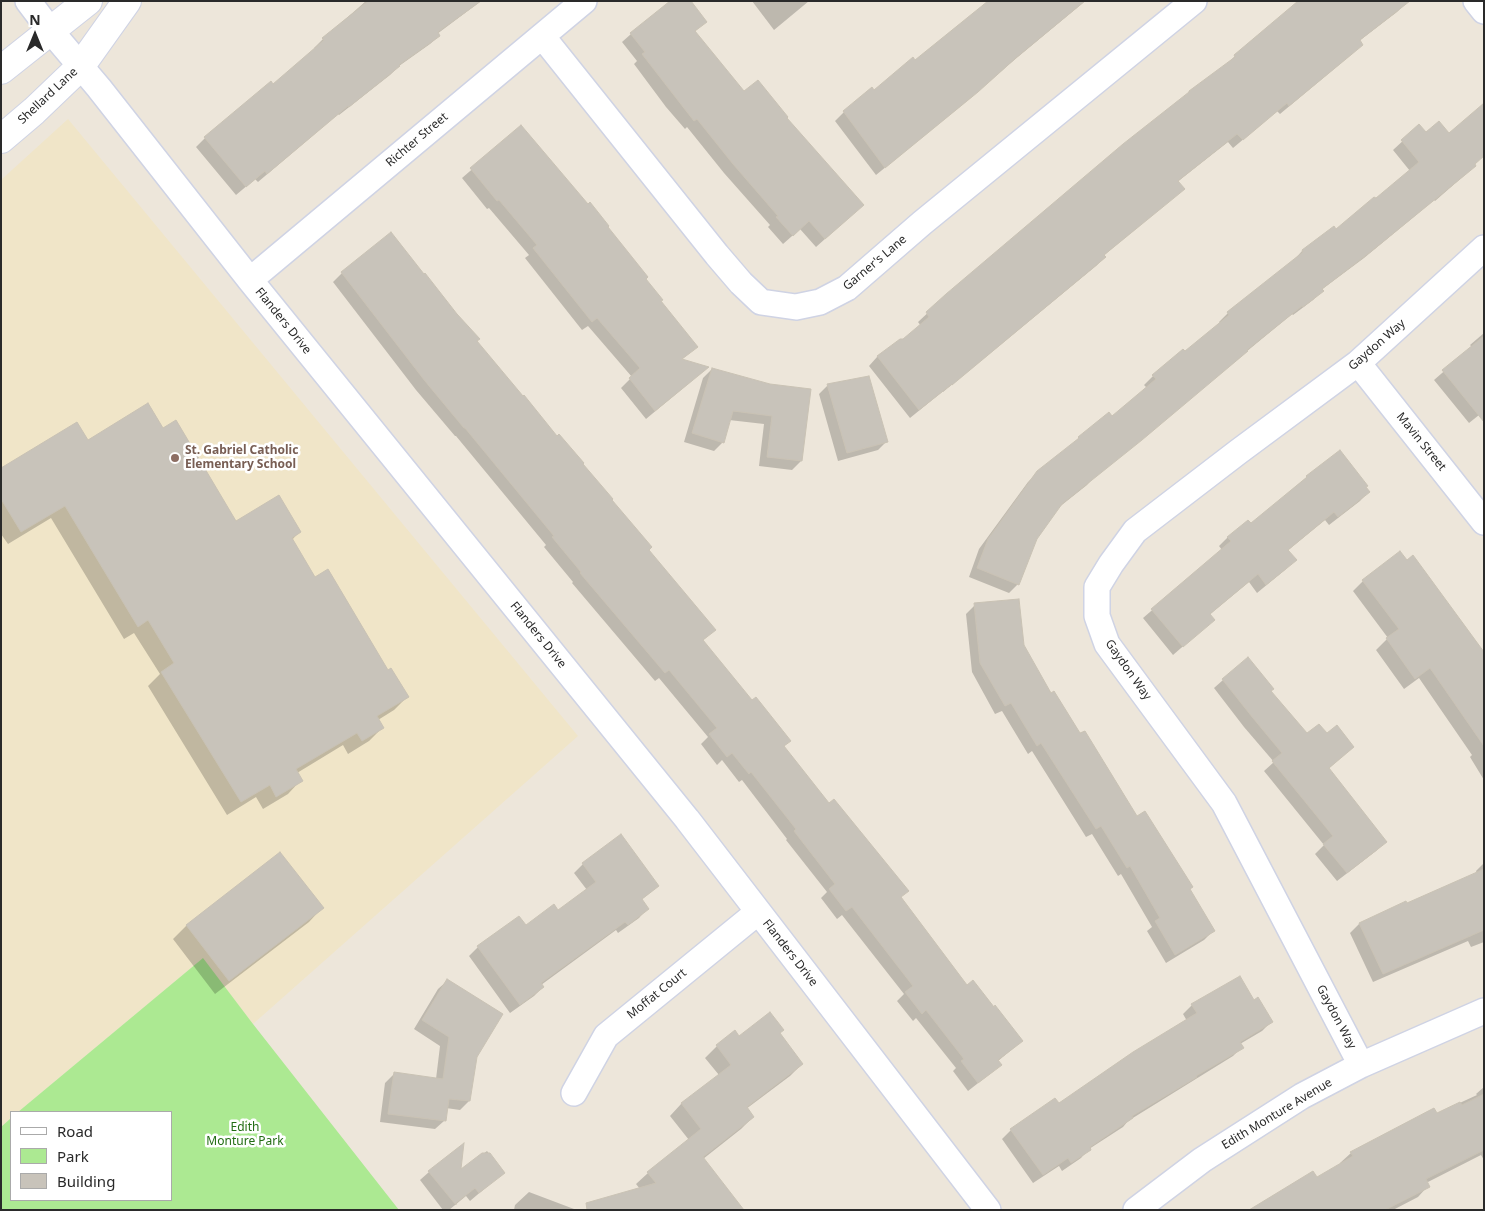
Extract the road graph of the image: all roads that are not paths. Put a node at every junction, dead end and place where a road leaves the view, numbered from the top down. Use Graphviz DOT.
graph roads {
  1 [pos="28,1"];
  2 [pos="88,1"];
  3 [pos="127,1"];
  4 [pos="584,1"];
  5 [pos="1194,1"];
  6 [pos="1476,1"];
  7 [pos="1484,11"];
  8 [pos="50,30"];
  9 [pos="542,36"];
  10 [pos="80,67"];
  11 [pos="1,70"];
  12 [pos="1,139"];
  13 [pos="1484,248"];
  14 [pos="250,280"];
  15 [pos="1358,363"];
  16 [pos="1484,522"];
  17 [pos="758,912"];
  18 [pos="1484,1011"];
  19 [pos="1361,1064"];
  20 [pos="574,1093"];
  21 [pos="988,1210"];
  22 [pos="1136,1210"];
  1 -- 8 [label="street, Flanders Drive"];
  2 -- 8 [label="main road"];
  3 -- 10 [label="main road, Shellard Lane"];
  4 -- 9 [label="street, Richter Street"];
  5 -- 9 [label="street, Garner's Lane"];
  6 -- 7 [label="street"];
  8 -- 10 [label="street, Flanders Drive"];
  8 -- 11 [label="main road"];
  9 -- 14 [label="street, Richter Street"];
  10 -- 12 [label="main road, Shellard Lane"];
  10 -- 14 [label="street, Flanders Drive"];
  13 -- 15 [label="street, Gaydon Way"];
  14 -- 17 [label="street, Flanders Drive"];
  15 -- 16 [label="street, Mavin Street"];
  15 -- 19 [label="street, Gaydon Way"];
  17 -- 20 [label="street, Moffat Court"];
  17 -- 21 [label="street, Flanders Drive"];
  18 -- 19 [label="street, Edith Monture Avenue"];
  19 -- 22 [label="street, Edith Monture Avenue"];
}
